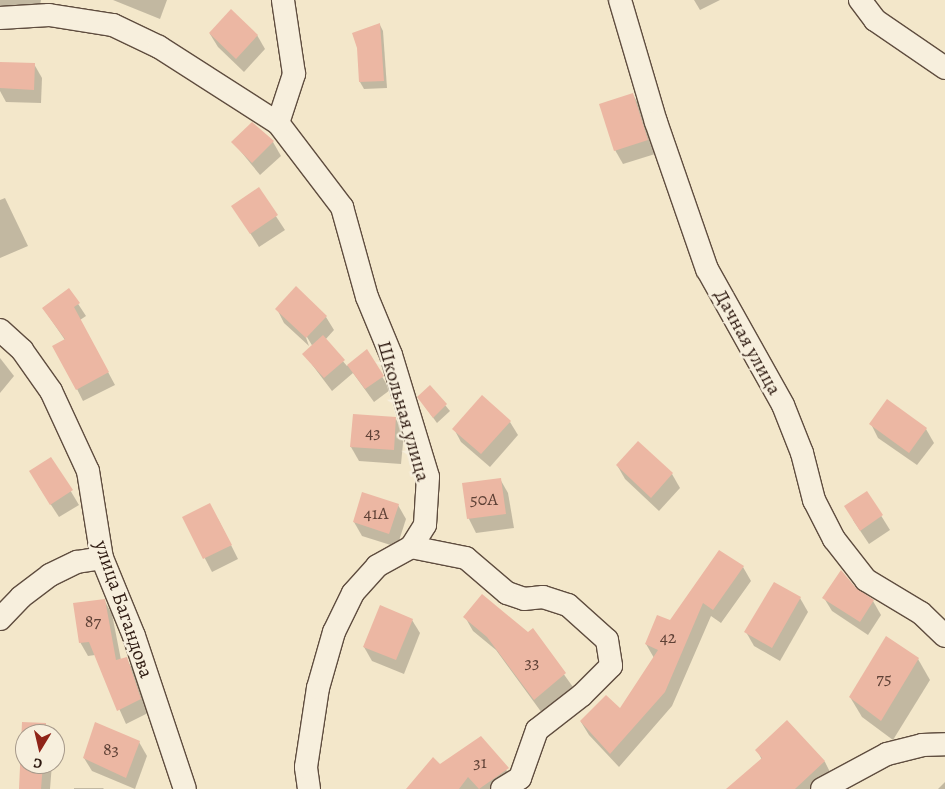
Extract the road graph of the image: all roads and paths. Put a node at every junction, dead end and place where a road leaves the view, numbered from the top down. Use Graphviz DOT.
graph roads {
  1 [pos="283,0"];
  2 [pos="620,0"];
  3 [pos="860,0"];
  4 [pos="0,18"];
  5 [pos="945,68"];
  6 [pos="278,123"];
  7 [pos="0,330"];
  8 [pos="412,547"];
  9 [pos="102,558"];
  10 [pos="0,619"];
  11 [pos="945,636"];
  12 [pos="945,744"];
  13 [pos="185,789"];
  14 [pos="309,789"];
  15 [pos="502,789"];
  16 [pos="822,789"];
  1 -- 6 [label="street"];
  2 -- 11 [label="street, Дачная улица"];
  3 -- 5 [label="street"];
  4 -- 6 [label="street"];
  6 -- 8 [label="street, Школьная улица"];
  7 -- 9 [label="street, улица Багандова"];
  8 -- 14 [label="street"];
  8 -- 15 [label="street"];
  9 -- 10 [label="street"];
  9 -- 13 [label="street, улица Багандова"];
  12 -- 16 [label="street"];
}
